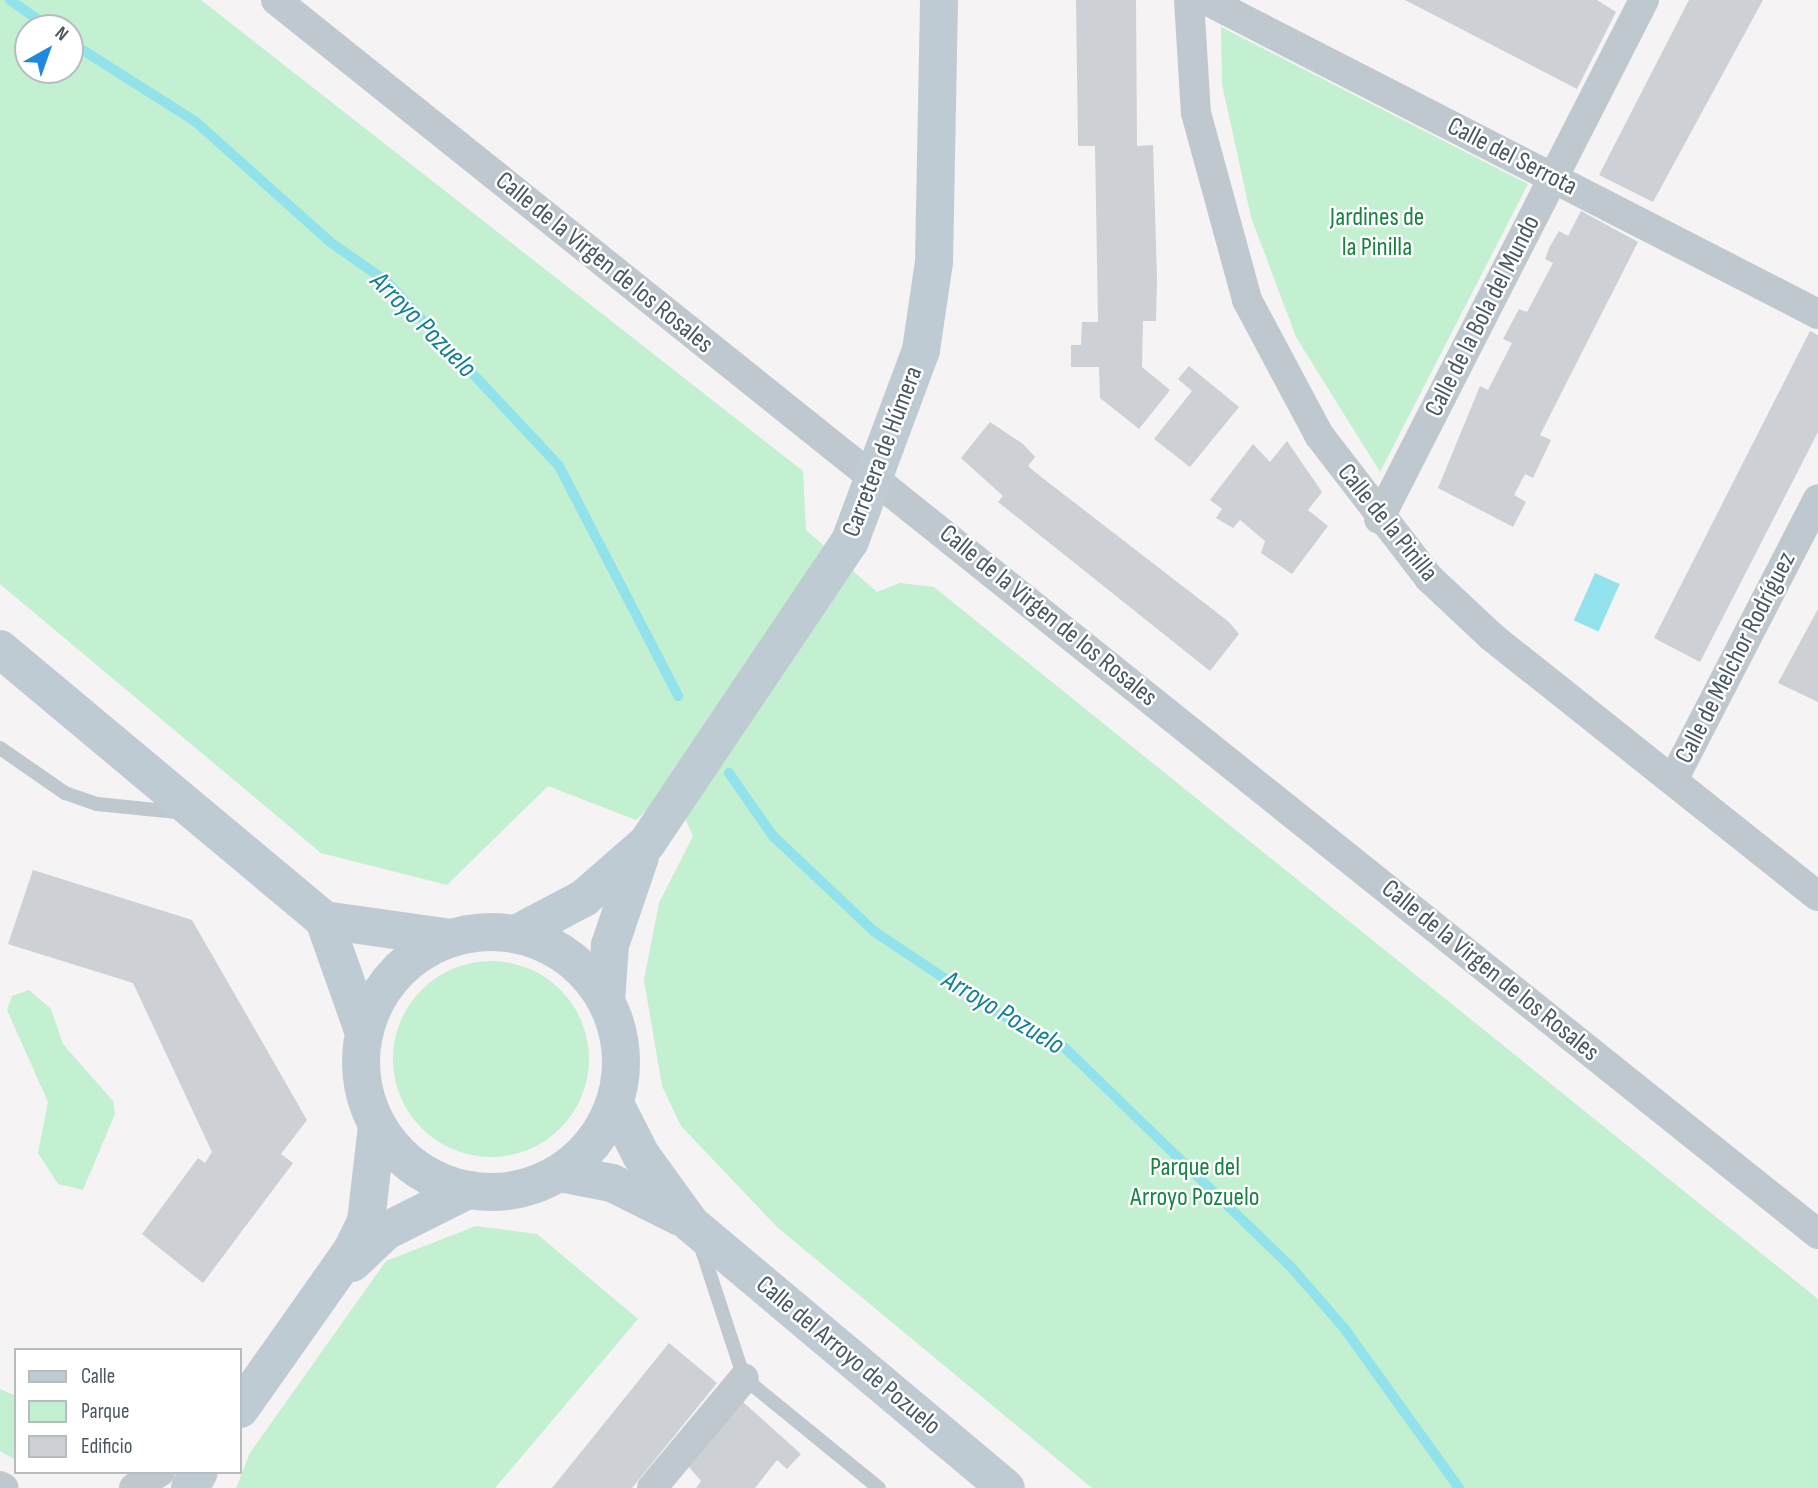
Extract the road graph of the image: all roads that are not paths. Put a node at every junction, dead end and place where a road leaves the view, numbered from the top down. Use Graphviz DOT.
graph roads {
  1 [pos="276,0"];
  2 [pos="939,0"];
  3 [pos="1189,0"];
  4 [pos="1206,0"];
  5 [pos="1644,0"];
  6 [pos="1553,178"];
  7 [pos="1818,314"];
  8 [pos="877,480"];
  9 [pos="1818,499"];
  10 [pos="1379,519"];
  11 [pos="0,649"];
  12 [pos="0,748"];
  13 [pos="1673,780"];
  14 [pos="196,813"];
  15 [pos="647,843"];
  16 [pos="1818,896"];
  17 [pos="324,920"];
  18 [pos="516,934"];
  19 [pos="450,938"];
  20 [pos="606,1001"];
  21 [pos="364,1033"];
  22 [pos="615,1104"];
  23 [pos="377,1126"];
  24 [pos="561,1173"];
  25 [pos="468,1190"];
  26 [pos="691,1224"];
  27 [pos="1818,1234"];
  28 [pos="335,1279"];
  29 [pos="744,1378"];
  30 [pos="244,1400"];
  31 [pos="157,1474"];
  32 [pos="134,1488"];
  33 [pos="652,1488"];
  34 [pos="879,1488"];
  35 [pos="1006,1488"];
  1 -- 8 [label="street, Calle de la Virgen de los Rosales"];
  2 -- 8 [label="main road, Carretera de Húmera"];
  3 -- 10 [label="street, Calle de la Pinilla"];
  4 -- 6 [label="street, Calle del Serrota"];
  5 -- 6 [label="street, Calle de la Bola del Mundo"];
  6 -- 7 [label="street, Calle del Serrota"];
  6 -- 10 [label="street, Calle de la Bola del Mundo"];
  8 -- 15 [label="main road, Carretera de Húmera"];
  8 -- 27 [label="street, Calle de la Virgen de los Rosales"];
  9 -- 13 [label="street, Calle de Melchor Rodríguez"];
  10 -- 13 [label="street, Calle de la Pinilla"];
  11 -- 14 [label="main road"];
  12 -- 14 [label="lane"];
  13 -- 16 [label="street, Calle de la Pinilla"];
  14 -- 17 [label="main road"];
  15 -- 18 [label="main road, Carretera de Húmera"];
  15 -- 20 [label="main road, Carretera de Húmera"];
  17 -- 19 [label="main road"];
  17 -- 21 [label="main road"];
  18 -- 19 [label="main road"];
  18 -- 20 [label="main road"];
  19 -- 21 [label="main road"];
  20 -- 22 [label="main road"];
  21 -- 23 [label="main road"];
  22 -- 24 [label="main road"];
  22 -- 26 [label="main road, Calle del Arroyo de Pozuelo"];
  23 -- 25 [label="main road"];
  23 -- 28 [label="main road"];
  24 -- 25 [label="main road"];
  24 -- 26 [label="main road, Calle del Arroyo de Pozuelo"];
  25 -- 28 [label="main road"];
  26 -- 29 [label="lane, Calle del Arroyo de Pozuelo"];
  26 -- 35 [label="main road, Calle del Arroyo de Pozuelo"];
  28 -- 30 [label="main road"];
  29 -- 33 [label="street"];
  29 -- 34 [label="lane"];
  31 -- 32 [label="street"];
}
